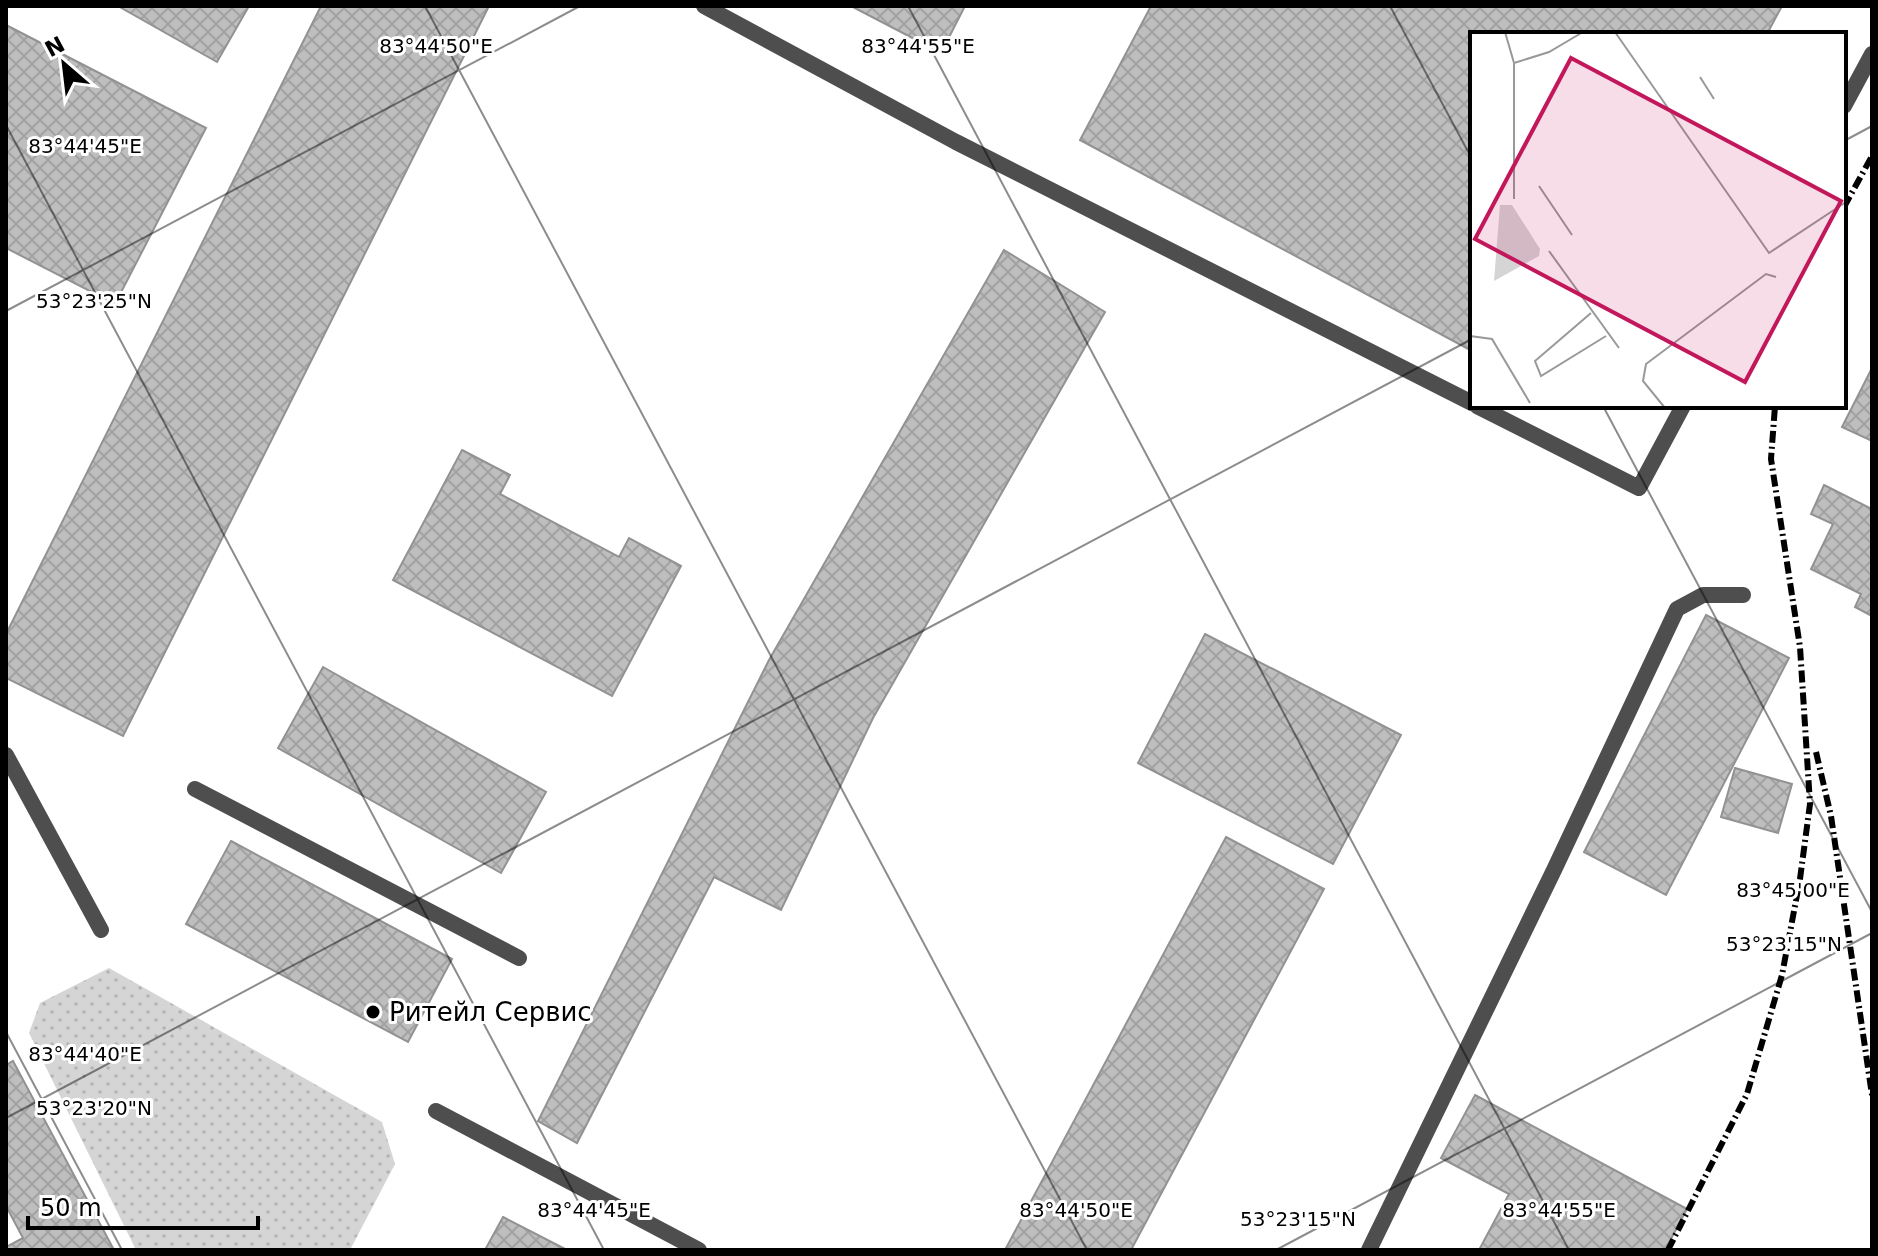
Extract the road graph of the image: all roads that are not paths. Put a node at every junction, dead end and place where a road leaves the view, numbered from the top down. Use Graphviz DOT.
graph roads {
  1 [pos="704,6"];
  2 [pos="1872,54"];
  3 [pos="1846,102"];
  4 [pos="1470,402"];
  5 [pos="1481,408"];
  6 [pos="1682,408"];
  7 [pos="1743,595"];
  8 [pos="6,755"];
  9 [pos="195,789"];
  10 [pos="101,930"];
  11 [pos="519,958"];
  12 [pos="436,1111"];
  13 [pos="699,1250"];
  14 [pos="1369,1250"];
  1 -- 4 [label="lane"];
  2 -- 3 [label="lane"];
  5 -- 6 [label="lane"];
  7 -- 14 [label="lane"];
  8 -- 10 [label="lane"];
  9 -- 11 [label="lane"];
  12 -- 13 [label="lane"];
}
